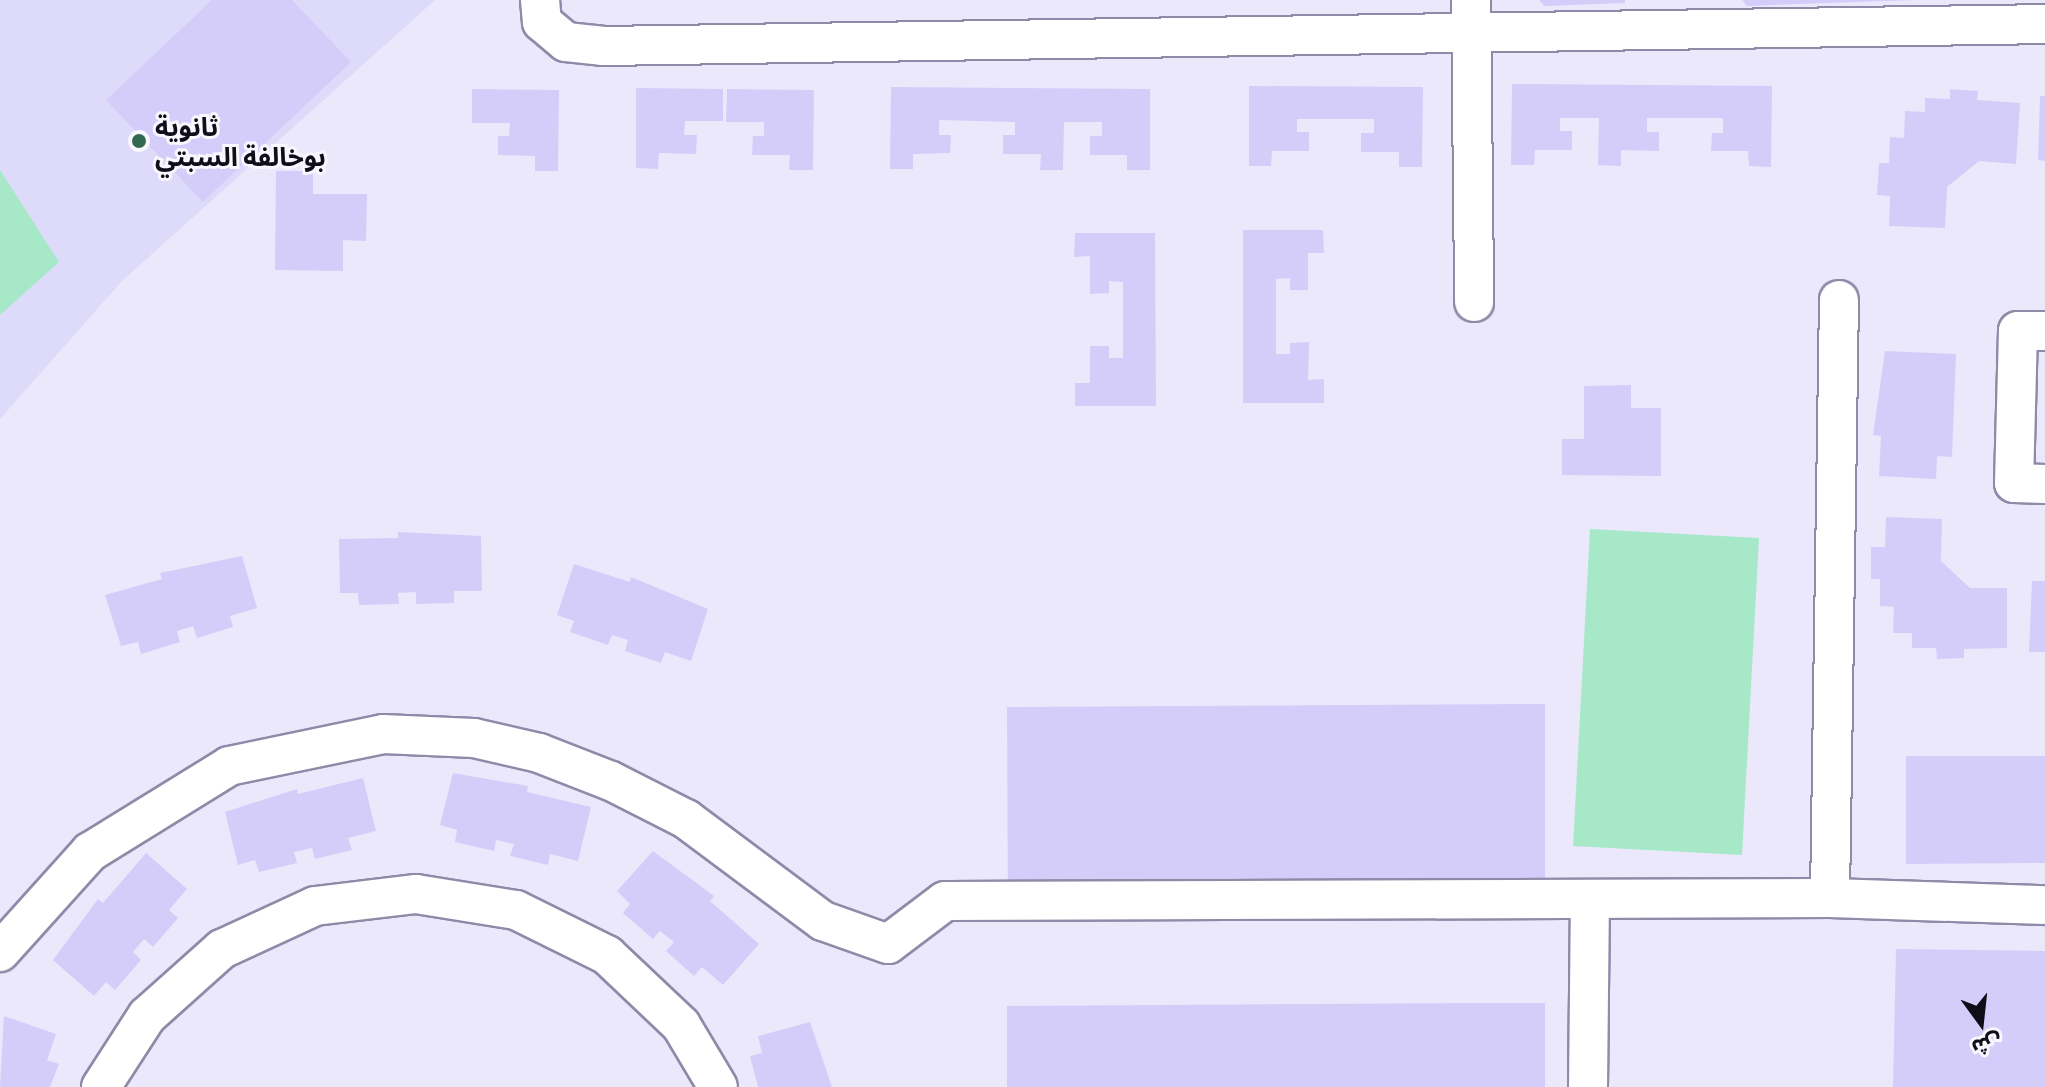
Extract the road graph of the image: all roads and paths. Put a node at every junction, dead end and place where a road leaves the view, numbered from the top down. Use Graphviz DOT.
graph roads {
  1 [pos="540,0"];
  2 [pos="1471,16"];
  3 [pos="2045,24"];
  4 [pos="1839,300"];
  5 [pos="1474,302"];
  6 [pos="2045,331"];
  7 [pos="2045,484"];
  8 [pos="1830,898"];
  9 [pos="1590,899"];
  10 [pos="2045,905"];
  11 [pos="0,952"];
  12 [pos="101,1087"];
  13 [pos="718,1087"];
  14 [pos="1588,1087"];
  1 -- 2 [label="street"];
  2 -- 3 [label="street"];
  2 -- 5 [label="street"];
  4 -- 8 [label="street"];
  6 -- 7 [label="street"];
  8 -- 9 [label="street"];
  8 -- 10 [label="street"];
  9 -- 11 [label="street"];
  9 -- 14 [label="street"];
  12 -- 13 [label="street"];
}
